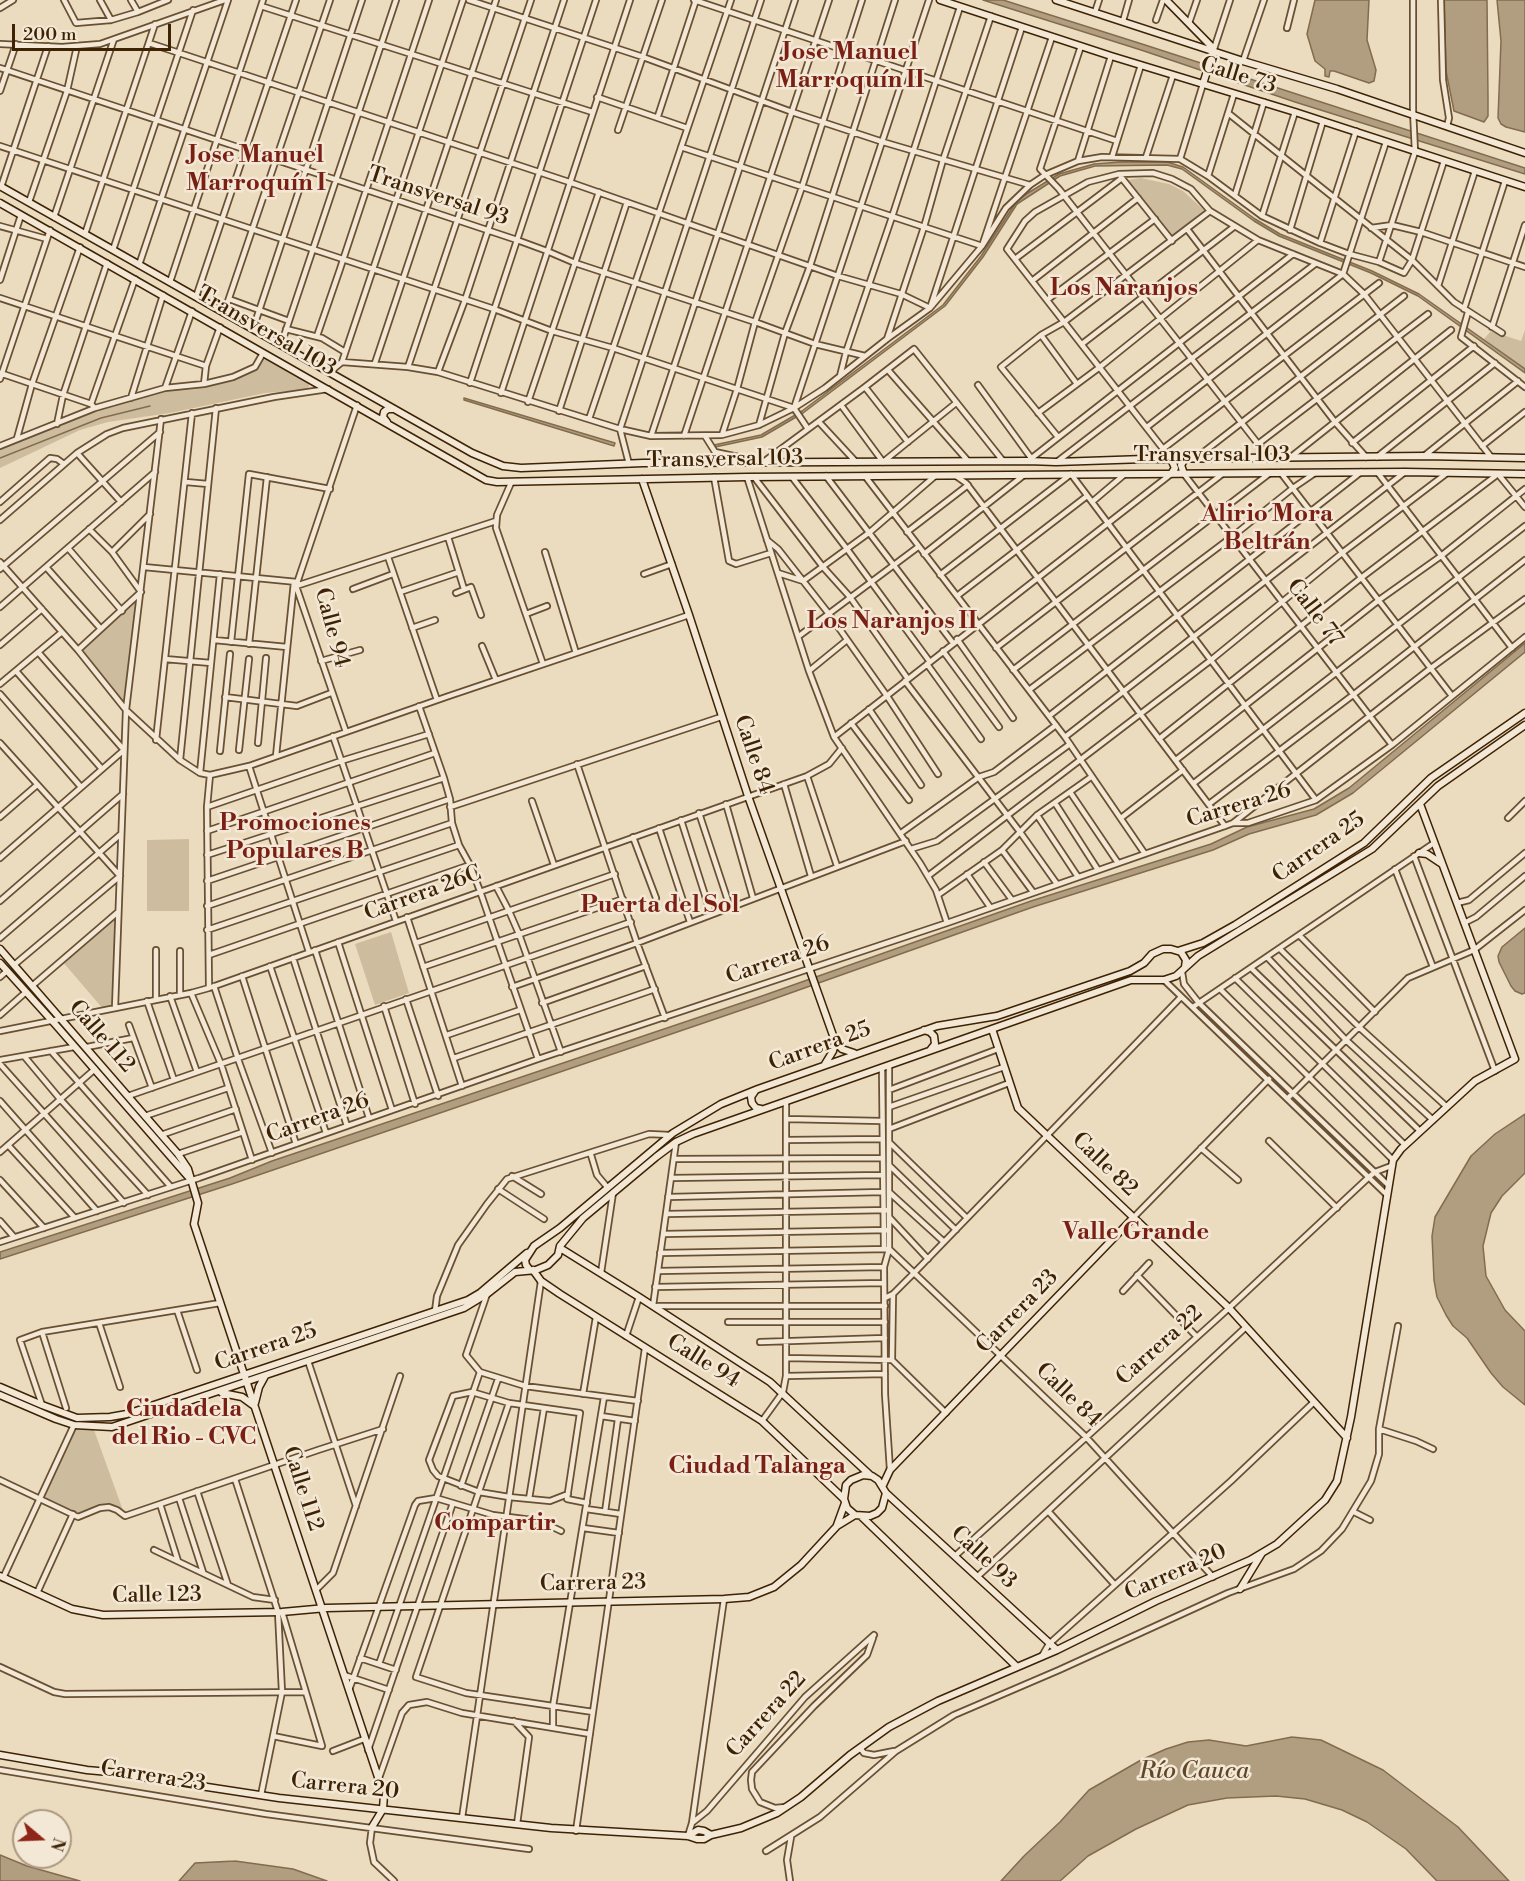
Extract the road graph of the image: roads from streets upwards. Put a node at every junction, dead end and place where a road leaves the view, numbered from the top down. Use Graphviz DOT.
graph roads {
  1 [pos="14,0"];
  2 [pos="64,0"];
  3 [pos="100,0"];
  4 [pos="131,0"];
  5 [pos="166,0"];
  6 [pos="226,0"];
  7 [pos="296,0"];
  8 [pos="330,0"];
  9 [pos="362,0"];
  10 [pos="396,0"];
  11 [pos="429,0"];
  12 [pos="463,0"];
  13 [pos="469,0"];
  14 [pos="496,0"];
  15 [pos="531,0"];
  16 [pos="564,0"];
  17 [pos="596,0"];
  18 [pos="630,0"];
  19 [pos="662,0"];
  20 [pos="695,0"];
  21 [pos="731,0"];
  22 [pos="761,0"];
  23 [pos="795,0"];
  24 [pos="829,0"];
  25 [pos="862,0"];
  26 [pos="895,0"];
  27 [pos="929,0"];
  28 [pos="940,0"];
  29 [pos="1099,0"];
  30 [pos="1130,0"];
  31 [pos="1165,0"];
  32 [pos="1197,0"];
  33 [pos="1230,0"];
  34 [pos="1264,0"];
  35 [pos="1293,0"];
  36 [pos="1413,0"];
  37 [pos="1441,0"];
  38 [pos="1060,1"];
  39 [pos="262,3"];
  40 [pos="960,6"];
  41 [pos="0,8"];
  42 [pos="494,8"];
  43 [pos="193,10"];
  44 [pos="727,11"];
  45 [pos="138,12"];
  46 [pos="1095,12"];
  47 [pos="291,15"];
  48 [pos="991,16"];
  49 [pos="525,17"];
  50 [pos="111,20"];
  51 [pos="754,20"];
  52 [pos="1156,20"];
  53 [pos="1123,21"];
  54 [pos="1189,23"];
  55 [pos="155,24"];
  56 [pos="321,25"];
  57 [pos="1022,27"];
  58 [pos="555,28"];
  59 [pos="1287,28"];
  60 [pos="785,31"];
  61 [pos="351,34"];
  62 [pos="1052,37"];
  63 [pos="584,38"];
  64 [pos="114,39"];
  65 [pos="815,41"];
  66 [pos="149,43"];
  67 [pos="0,44"];
  68 [pos="16,44"];
  69 [pos="381,44"];
  70 [pos="48,46"];
  71 [pos="77,46"];
  72 [pos="1081,46"];
  73 [pos="614,48"];
  74 [pos="846,51"];
  75 [pos="179,53"];
  76 [pos="411,54"];
  77 [pos="1213,54"];
  78 [pos="1111,56"];
  79 [pos="643,57"];
  80 [pos="875,61"];
  81 [pos="1243,61"];
  82 [pos="207,63"];
  83 [pos="441,63"];
  84 [pos="1142,66"];
  85 [pos="674,67"];
  86 [pos="0,68"];
  87 [pos="7,71"];
  88 [pos="906,71"];
  89 [pos="239,73"];
  90 [pos="472,74"];
  91 [pos="1173,75"];
  92 [pos="704,80"];
  93 [pos="37,81"];
  94 [pos="936,81"];
  95 [pos="1204,82"];
  96 [pos="268,83"];
  97 [pos="503,83"];
  98 [pos="732,89"];
  99 [pos="0,91"];
  100 [pos="67,91"];
  101 [pos="967,91"];
  102 [pos="299,93"];
  103 [pos="533,93"];
  104 [pos="1234,94"];
  105 [pos="597,97"];
  106 [pos="93,99"];
  107 [pos="762,101"];
  108 [pos="998,101"];
  109 [pos="562,102"];
  110 [pos="1264,102"];
  111 [pos="328,103"];
  112 [pos="626,106"];
  113 [pos="127,111"];
  114 [pos="1027,111"];
  115 [pos="592,112"];
  116 [pos="792,112"];
  117 [pos="1295,112"];
  118 [pos="358,113"];
  119 [pos="1228,113"];
  120 [pos="1413,115"];
  121 [pos="658,116"];
  122 [pos="157,121"];
  123 [pos="823,121"];
  124 [pos="1056,121"];
  125 [pos="1323,121"];
  126 [pos="389,123"];
  127 [pos="1447,126"];
  128 [pos="687,128"];
  129 [pos="185,130"];
  130 [pos="618,130"];
  131 [pos="853,130"];
  132 [pos="1087,131"];
  133 [pos="1356,131"];
  134 [pos="418,132"];
  135 [pos="1254,134"];
  136 [pos="217,141"];
  137 [pos="1117,141"];
  138 [pos="883,142"];
  139 [pos="1386,142"];
  140 [pos="449,143"];
  141 [pos="0,146"];
  142 [pos="681,147"];
  143 [pos="1415,148"];
  144 [pos="14,150"];
  145 [pos="246,150"];
  146 [pos="914,150"];
  147 [pos="480,153"];
  148 [pos="1525,153"];
  149 [pos="1281,155"];
  150 [pos="710,157"];
  151 [pos="1112,157"];
  152 [pos="1146,157"];
  153 [pos="1180,159"];
  154 [pos="44,160"];
  155 [pos="276,160"];
  156 [pos="943,160"];
  157 [pos="1078,161"];
  158 [pos="1444,161"];
  159 [pos="510,163"];
  160 [pos="740,167"];
  161 [pos="70,169"];
  162 [pos="975,169"];
  163 [pos="306,170"];
  164 [pos="1475,171"];
  165 [pos="539,172"];
  166 [pos="1046,176"];
  167 [pos="1121,176"];
  168 [pos="1208,176"];
  169 [pos="1306,176"];
  170 [pos="770,177"];
  171 [pos="1005,178"];
  172 [pos="104,180"];
  173 [pos="336,180"];
  174 [pos="1505,181"];
  175 [pos="569,182"];
  176 [pos="1030,184"];
  177 [pos="0,186"];
  178 [pos="802,187"];
  179 [pos="1525,187"];
  180 [pos="134,190"];
  181 [pos="366,190"];
  182 [pos="599,192"];
  183 [pos="1064,195"];
  184 [pos="1235,195"];
  185 [pos="20,197"];
  186 [pos="831,197"];
  187 [pos="1138,198"];
  188 [pos="1335,198"];
  189 [pos="162,200"];
  190 [pos="396,200"];
  191 [pos="29,202"];
  192 [pos="627,202"];
  193 [pos="0,203"];
  194 [pos="861,207"];
  195 [pos="39,208"];
  196 [pos="13,210"];
  197 [pos="194,210"];
  198 [pos="427,211"];
  199 [pos="1210,211"];
  200 [pos="1077,212"];
  201 [pos="658,214"];
  202 [pos="21,215"];
  203 [pos="1262,216"];
  204 [pos="54,217"];
  205 [pos="892,217"];
  206 [pos="1155,219"];
  207 [pos="1361,219"];
  208 [pos="223,220"];
  209 [pos="457,220"];
  210 [pos="33,221"];
  211 [pos="0,225"];
  212 [pos="687,225"];
  213 [pos="1392,225"];
  214 [pos="1525,225"];
  215 [pos="1235,226"];
  216 [pos="924,227"];
  217 [pos="1371,228"];
  218 [pos="1187,229"];
  219 [pos="50,230"];
  220 [pos="253,230"];
  221 [pos="1290,230"];
  222 [pos="16,231"];
  223 [pos="488,231"];
  224 [pos="1421,232"];
  225 [pos="1093,233"];
  226 [pos="85,234"];
  227 [pos="717,234"];
  228 [pos="953,236"];
  229 [pos="47,239"];
  230 [pos="283,240"];
  231 [pos="517,240"];
  232 [pos="1258,240"];
  233 [pos="1172,241"];
  234 [pos="1387,241"];
  235 [pos="1320,243"];
  236 [pos="1452,243"];
  237 [pos="747,244"];
  238 [pos="982,246"];
  239 [pos="80,247"];
  240 [pos="313,249"];
  241 [pos="1204,249"];
  242 [pos="113,250"];
  243 [pos="547,250"];
  244 [pos="1482,253"];
  245 [pos="1109,254"];
  246 [pos="1293,254"];
  247 [pos="779,255"];
  248 [pos="1349,255"];
  249 [pos="1015,259"];
  250 [pos="344,260"];
  251 [pos="1412,260"];
  252 [pos="107,262"];
  253 [pos="1379,262"];
  254 [pos="575,263"];
  255 [pos="1512,263"];
  256 [pos="1315,264"];
  257 [pos="139,265"];
  258 [pos="810,266"];
  259 [pos="1525,267"];
  260 [pos="373,269"];
  261 [pos="1220,271"];
  262 [pos="1344,271"];
  263 [pos="603,273"];
  264 [pos="838,276"];
  265 [pos="1126,276"];
  266 [pos="135,279"];
  267 [pos="404,279"];
  268 [pos="0,280"];
  269 [pos="1032,281"];
  270 [pos="170,282"];
  271 [pos="635,283"];
  272 [pos="1378,283"];
  273 [pos="869,286"];
  274 [pos="1438,286"];
  275 [pos="434,289"];
  276 [pos="665,292"];
  277 [pos="163,294"];
  278 [pos="901,294"];
  279 [pos="1364,294"];
  280 [pos="1239,296"];
  281 [pos="1404,296"];
  282 [pos="196,297"];
  283 [pos="1143,297"];
  284 [pos="0,298"];
  285 [pos="229,299"];
  286 [pos="465,300"];
  287 [pos="1047,300"];
  288 [pos="695,303"];
  289 [pos="25,306"];
  290 [pos="930,308"];
  291 [pos="494,309"];
  292 [pos="192,310"];
  293 [pos="260,310"];
  294 [pos="1466,310"];
  295 [pos="224,313"];
  296 [pos="1251,313"];
  297 [pos="724,314"];
  298 [pos="1428,314"];
  299 [pos="56,315"];
  300 [pos="1380,315"];
  301 [pos="1160,318"];
  302 [pos="525,319"];
  303 [pos="289,321"];
  304 [pos="755,322"];
  305 [pos="1064,322"];
  306 [pos="86,325"];
  307 [pos="220,327"];
  308 [pos="1492,327"];
  309 [pos="253,329"];
  310 [pos="286,329"];
  311 [pos="1451,330"];
  312 [pos="552,331"];
  313 [pos="785,333"];
  314 [pos="1268,333"];
  315 [pos="1502,333"];
  316 [pos="1041,334"];
  317 [pos="114,336"];
  318 [pos="317,336"];
  319 [pos="1397,337"];
  320 [pos="887,339"];
  321 [pos="582,341"];
  322 [pos="1179,343"];
  323 [pos="815,344"];
  324 [pos="1082,344"];
  325 [pos="146,345"];
  326 [pos="281,345"];
  327 [pos="1474,346"];
  328 [pos="613,348"];
  329 [pos="345,352"];
  330 [pos="846,352"];
  331 [pos="263,353"];
  332 [pos="176,354"];
  333 [pos="865,356"];
  334 [pos="1284,356"];
  335 [pos="644,358"];
  336 [pos="1191,359"];
  337 [pos="1414,359"];
  338 [pos="342,362"];
  339 [pos="375,363"];
  340 [pos="1495,363"];
  341 [pos="206,366"];
  342 [pos="408,367"];
  343 [pos="1100,367"];
  344 [pos="674,368"];
  345 [pos="888,370"];
  346 [pos="330,372"];
  347 [pos="438,372"];
  348 [pos="1,375"];
  349 [pos="840,375"];
  350 [pos="1301,377"];
  351 [pos="310,378"];
  352 [pos="704,378"];
  353 [pos="1208,380"];
  354 [pos="1431,381"];
  355 [pos="1518,381"];
  356 [pos="470,383"];
  357 [pos="32,384"];
  358 [pos="204,384"];
  359 [pos="1077,384"];
  360 [pos="978,386"];
  361 [pos="865,387"];
  362 [pos="1525,387"];
  363 [pos="165,388"];
  364 [pos="330,389"];
  365 [pos="737,389"];
  366 [pos="1118,390"];
  367 [pos="308,393"];
  368 [pos="501,393"];
  369 [pos="63,395"];
  370 [pos="131,398"];
  371 [pos="373,398"];
  372 [pos="767,399"];
  373 [pos="1317,399"];
  374 [pos="1224,401"];
  375 [pos="1447,401"];
  376 [pos="528,402"];
  377 [pos="956,403"];
  378 [pos="357,405"];
  379 [pos="841,405"];
  380 [pos="1130,405"];
  381 [pos="93,406"];
  382 [pos="216,408"];
  383 [pos="395,409"];
  384 [pos="795,409"];
  385 [pos="369,411"];
  386 [pos="559,411"];
  387 [pos="1525,412"];
  388 [pos="192,413"];
  389 [pos="1038,413"];
  390 [pos="161,419"];
  391 [pos="589,419"];
  392 [pos="934,421"];
  393 [pos="387,422"];
  394 [pos="819,422"];
  395 [pos="1335,422"];
  396 [pos="1242,423"];
  397 [pos="57,424"];
  398 [pos="1465,424"];
  399 [pos="759,425"];
  400 [pos="1148,427"];
  401 [pos="621,429"];
  402 [pos="808,429"];
  403 [pos="160,432"];
  404 [pos="722,435"];
  405 [pos="651,436"];
  406 [pos="684,436"];
  407 [pos="705,436"];
  408 [pos="1058,437"];
  409 [pos="17,438"];
  410 [pos="908,442"];
  411 [pos="1352,443"];
  412 [pos="1258,444"];
  413 [pos="0,446"];
  414 [pos="1482,446"];
  415 [pos="1164,448"];
  416 [pos="1525,451"];
  417 [pos="77,453"];
  418 [pos="1424,456"];
  419 [pos="1366,457"];
  420 [pos="1377,457"];
  421 [pos="1491,457"];
  422 [pos="1522,457"];
  423 [pos="1196,458"];
  424 [pos="1269,458"];
  425 [pos="1290,458"];
  426 [pos="1172,459"];
  427 [pos="1185,459"];
  428 [pos="1029,460"];
  429 [pos="968,461"];
  430 [pos="1003,461"];
  431 [pos="856,462"];
  432 [pos="883,462"];
  433 [pos="1056,462"];
  434 [pos="688,463"];
  435 [pos="724,463"];
  436 [pos="749,463"];
  437 [pos="762,463"];
  438 [pos="64,464"];
  439 [pos="629,464"];
  440 [pos="155,472"];
  441 [pos="1361,472"];
  442 [pos="1405,472"];
  443 [pos="1270,473"];
  444 [pos="1281,473"];
  445 [pos="1315,473"];
  446 [pos="1377,473"];
  447 [pos="1447,473"];
  448 [pos="1071,474"];
  449 [pos="1125,474"];
  450 [pos="1171,474"];
  451 [pos="1184,474"];
  452 [pos="1498,474"];
  453 [pos="1525,474"];
  454 [pos="1024,475"];
  455 [pos="1221,475"];
  456 [pos="826,476"];
  457 [pos="865,476"];
  458 [pos="936,476"];
  459 [pos="956,476"];
  460 [pos="970,476"];
  461 [pos="267,477"];
  462 [pos="714,477"];
  463 [pos="724,477"];
  464 [pos="750,477"];
  465 [pos="792,477"];
  466 [pos="688,478"];
  467 [pos="642,479"];
  468 [pos="101,480"];
  469 [pos="186,482"];
  470 [pos="511,483"];
  471 [pos="208,484"];
  472 [pos="967,484"];
  473 [pos="1388,486"];
  474 [pos="1293,488"];
  475 [pos="330,489"];
  476 [pos="1525,489"];
  477 [pos="1199,492"];
  478 [pos="1087,496"];
  479 [pos="1516,496"];
  480 [pos="1,500"];
  481 [pos="121,502"];
  482 [pos="1092,502"];
  483 [pos="1403,506"];
  484 [pos="984,507"];
  485 [pos="1525,507"];
  486 [pos="1311,512"];
  487 [pos="893,513"];
  488 [pos="150,514"];
  489 [pos="1216,514"];
  490 [pos="0,520"];
  491 [pos="496,521"];
  492 [pos="1108,524"];
  493 [pos="1525,526"];
  494 [pos="89,529"];
  495 [pos="1000,529"];
  496 [pos="870,532"];
  497 [pos="908,532"];
  498 [pos="1423,532"];
  499 [pos="1327,533"];
  500 [pos="1233,536"];
  501 [pos="448,537"];
  502 [pos="767,540"];
  503 [pos="918,547"];
  504 [pos="68,548"];
  505 [pos="1126,548"];
  506 [pos="847,549"];
  507 [pos="1017,550"];
  508 [pos="112,552"];
  509 [pos="545,552"];
  510 [pos="771,553"];
  511 [pos="1342,553"];
  512 [pos="924,554"];
  513 [pos="1441,556"];
  514 [pos="388,557"];
  515 [pos="1250,559"];
  516 [pos="1525,560"];
  517 [pos="672,564"];
  518 [pos="1,565"];
  519 [pos="894,565"];
  520 [pos="46,567"];
  521 [pos="144,567"];
  522 [pos="823,567"];
  523 [pos="176,570"];
  524 [pos="1143,570"];
  525 [pos="199,572"];
  526 [pos="459,572"];
  527 [pos="778,573"];
  528 [pos="220,574"];
  529 [pos="393,574"];
  530 [pos="644,574"];
  531 [pos="940,575"];
  532 [pos="238,576"];
  533 [pos="256,578"];
  534 [pos="1037,578"];
  535 [pos="1361,578"];
  536 [pos="1458,578"];
  537 [pos="1266,580"];
  538 [pos="803,582"];
  539 [pos="872,582"];
  540 [pos="296,584"];
  541 [pos="23,587"];
  542 [pos="464,589"];
  543 [pos="353,590"];
  544 [pos="1160,591"];
  545 [pos="141,592"];
  546 [pos="400,592"];
  547 [pos="456,593"];
  548 [pos="957,596"];
  549 [pos="850,597"];
  550 [pos="1474,599"];
  551 [pos="1525,599"];
  552 [pos="1379,600"];
  553 [pos="1056,602"];
  554 [pos="1282,602"];
  555 [pos="547,606"];
  556 [pos="0,608"];
  557 [pos="42,609"];
  558 [pos="122,611"];
  559 [pos="526,614"];
  560 [pos="829,614"];
  561 [pos="481,615"];
  562 [pos="689,615"];
  563 [pos="1178,615"];
  564 [pos="435,620"];
  565 [pos="978,624"];
  566 [pos="1073,624"];
  567 [pos="1397,624"];
  568 [pos="1493,624"];
  569 [pos="1301,626"];
  570 [pos="412,628"];
  571 [pos="101,629"];
  572 [pos="62,632"];
  573 [pos="799,636"];
  574 [pos="1194,636"];
  575 [pos="1525,637"];
  576 [pos="214,640"];
  577 [pos="847,640"];
  578 [pos="955,641"];
  579 [pos="231,642"];
  580 [pos="249,644"];
  581 [pos="0,645"];
  582 [pos="1089,645"];
  583 [pos="482,646"];
  584 [pos="1414,646"];
  585 [pos="287,647"];
  586 [pos="996,648"];
  587 [pos="1512,648"];
  588 [pos="78,650"];
  589 [pos="360,650"];
  590 [pos="1319,650"];
  591 [pos="943,651"];
  592 [pos="38,652"];
  593 [pos="576,653"];
  594 [pos="230,654"];
  595 [pos="266,657"];
  596 [pos="165,659"];
  597 [pos="249,659"];
  598 [pos="1211,660"];
  599 [pos="321,661"];
  600 [pos="190,662"];
  601 [pos="211,663"];
  602 [pos="928,663"];
  603 [pos="543,664"];
  604 [pos="1431,668"];
  605 [pos="1014,670"];
  606 [pos="1108,670"];
  607 [pos="16,671"];
  608 [pos="809,671"];
  609 [pos="1336,672"];
  610 [pos="496,680"];
  611 [pos="906,680"];
  612 [pos="0,684"];
  613 [pos="1230,684"];
  614 [pos="1029,690"];
  615 [pos="1123,691"];
  616 [pos="332,693"];
  617 [pos="0,694"];
  618 [pos="1353,695"];
  619 [pos="887,696"];
  620 [pos="1452,696"];
  621 [pos="225,697"];
  622 [pos="245,699"];
  623 [pos="437,700"];
  624 [pos="262,702"];
  625 [pos="281,704"];
  626 [pos="1246,705"];
  627 [pos="419,706"];
  628 [pos="869,709"];
  629 [pos="126,710"];
  630 [pos="1525,713"];
  631 [pos="1140,714"];
  632 [pos="1049,716"];
  633 [pos="721,717"];
  634 [pos="1370,717"];
  635 [pos="1013,718"];
  636 [pos="851,723"];
  637 [pos="1056,725"];
  638 [pos="1525,725"];
  639 [pos="999,727"];
  640 [pos="1263,728"];
  641 [pos="346,732"];
  642 [pos="429,734"];
  643 [pos="333,736"];
  644 [pos="834,737"];
  645 [pos="1065,737"];
  646 [pos="981,739"];
  647 [pos="1159,739"];
  648 [pos="156,740"];
  649 [pos="0,743"];
  650 [pos="258,743"];
  651 [pos="1070,744"];
  652 [pos="1392,745"];
  653 [pos="842,748"];
  654 [pos="124,750"];
  655 [pos="239,750"];
  656 [pos="1280,750"];
  657 [pos="220,751"];
  658 [pos="435,753"];
  659 [pos="276,756"];
  660 [pos="180,760"];
  661 [pos="1080,760"];
  662 [pos="1176,760"];
  663 [pos="341,761"];
  664 [pos="577,764"];
  665 [pos="249,766"];
  666 [pos="102,769"];
  667 [pos="1183,770"];
  668 [pos="200,773"];
  669 [pos="1296,773"];
  670 [pos="938,774"];
  671 [pos="210,776"];
  672 [pos="807,776"];
  673 [pos="979,777"];
  674 [pos="1090,777"];
  675 [pos="444,778"];
  676 [pos="349,783"];
  677 [pos="1194,783"];
  678 [pos="784,784"];
  679 [pos="38,785"];
  680 [pos="921,785"];
  681 [pos="81,787"];
  682 [pos="257,790"];
  683 [pos="1070,792"];
  684 [pos="123,794"];
  685 [pos="748,796"];
  686 [pos="994,798"];
  687 [pos="450,799"];
  688 [pos="909,800"];
  689 [pos="1316,800"];
  690 [pos="532,801"];
  691 [pos="1525,801"];
  692 [pos="1055,803"];
  693 [pos="726,804"];
  694 [pos="1209,804"];
  695 [pos="1420,804"];
  696 [pos="356,806"];
  697 [pos="207,807"];
  698 [pos="450,807"];
  699 [pos="58,808"];
  700 [pos="264,811"];
  701 [pos="699,813"];
  702 [pos="1008,815"];
  703 [pos="1037,815"];
  704 [pos="0,817"];
  705 [pos="1121,818"];
  706 [pos="1508,818"];
  707 [pos="681,820"];
  708 [pos="452,823"];
  709 [pos="1233,823"];
  710 [pos="1225,825"];
  711 [pos="363,828"];
  712 [pos="659,828"];
  713 [pos="78,831"];
  714 [pos="207,831"];
  715 [pos="1020,832"];
  716 [pos="901,833"];
  717 [pos="121,834"];
  718 [pos="271,834"];
  719 [pos="633,837"];
  720 [pos="906,841"];
  721 [pos="1434,843"];
  722 [pos="459,845"];
  723 [pos="606,846"];
  724 [pos="911,849"];
  725 [pos="1002,850"];
  726 [pos="371,851"];
  727 [pos="98,853"];
  728 [pos="1525,853"];
  729 [pos="1145,854"];
  730 [pos="1417,854"];
  731 [pos="207,855"];
  732 [pos="278,856"];
  733 [pos="0,858"];
  734 [pos="984,862"];
  735 [pos="1118,863"];
  736 [pos="1442,864"];
  737 [pos="470,865"];
  738 [pos="554,865"];
  739 [pos="837,866"];
  740 [pos="1395,869"];
  741 [pos="1098,870"];
  742 [pos="378,873"];
  743 [pos="615,874"];
  744 [pos="967,874"];
  745 [pos="120,876"];
  746 [pos="811,876"];
  747 [pos="928,876"];
  748 [pos="1525,876"];
  749 [pos="1078,877"];
  750 [pos="284,879"];
  751 [pos="207,881"];
  752 [pos="1057,884"];
  753 [pos="496,886"];
  754 [pos="782,887"];
  755 [pos="480,891"];
  756 [pos="1033,892"];
  757 [pos="386,895"];
  758 [pos="938,895"];
  759 [pos="656,898"];
  760 [pos="753,898"];
  761 [pos="623,899"];
  762 [pos="1011,900"];
  763 [pos="0,901"];
  764 [pos="291,901"];
  765 [pos="1457,903"];
  766 [pos="207,906"];
  767 [pos="730,907"];
  768 [pos="990,907"];
  769 [pos="1525,910"];
  770 [pos="509,911"];
  771 [pos="118,912"];
  772 [pos="711,914"];
  773 [pos="407,917"];
  774 [pos="488,918"];
  775 [pos="396,921"];
  776 [pos="631,922"];
  777 [pos="690,922"];
  778 [pos="947,922"];
  779 [pos="300,923"];
  780 [pos="1464,923"];
  781 [pos="207,930"];
  782 [pos="519,934"];
  783 [pos="1299,935"];
  784 [pos="0,938"];
  785 [pos="338,942"];
  786 [pos="496,942"];
  787 [pos="416,943"];
  788 [pos="638,943"];
  789 [pos="1280,948"];
  790 [pos="0,949"];
  791 [pos="156,950"];
  792 [pos="315,950"];
  793 [pos="1474,950"];
  794 [pos="180,951"];
  795 [pos="1178,951"];
  796 [pos="309,952"];
  797 [pos="209,955"];
  798 [pos="526,957"];
  799 [pos="1267,957"];
  800 [pos="293,958"];
  801 [pos="1454,958"];
  802 [pos="0,963"];
  803 [pos="1144,963"];
  804 [pos="505,964"];
  805 [pos="14,965"];
  806 [pos="270,966"];
  807 [pos="423,966"];
  808 [pos="646,966"];
  809 [pos="809,968"];
  810 [pos="1251,968"];
  811 [pos="1433,968"];
  812 [pos="7,971"];
  813 [pos="1183,971"];
  814 [pos="242,976"];
  815 [pos="0,977"];
  816 [pos="536,978"];
  817 [pos="1235,978"];
  818 [pos="1150,979"];
  819 [pos="1164,980"];
  820 [pos="32,986"];
  821 [pos="212,987"];
  822 [pos="512,987"];
  823 [pos="655,989"];
  824 [pos="1220,989"];
  825 [pos="430,990"];
  826 [pos="26,992"];
  827 [pos="191,993"];
  828 [pos="180,995"];
  829 [pos="170,996"];
  830 [pos="1181,997"];
  831 [pos="156,999"];
  832 [pos="406,999"];
  833 [pos="147,1001"];
  834 [pos="542,1003"];
  835 [pos="1199,1003"];
  836 [pos="384,1006"];
  837 [pos="1193,1007"];
  838 [pos="115,1008"];
  839 [pos="520,1010"];
  840 [pos="1375,1012"];
  841 [pos="0,1015"];
  842 [pos="361,1015"];
  843 [pos="666,1018"];
  844 [pos="61,1019"];
  845 [pos="52,1020"];
  846 [pos="339,1023"];
  847 [pos="129,1025"];
  848 [pos="552,1025"];
  849 [pos="1360,1028"];
  850 [pos="992,1029"];
  851 [pos="0,1031"];
  852 [pos="316,1031"];
  853 [pos="922,1031"];
  854 [pos="528,1033"];
  855 [pos="447,1035"];
  856 [pos="133,1038"];
  857 [pos="294,1039"];
  858 [pos="1346,1040"];
  859 [pos="835,1041"];
  860 [pos="74,1047"];
  861 [pos="87,1047"];
  862 [pos="266,1049"];
  863 [pos="998,1049"];
  864 [pos="51,1051"];
  865 [pos="928,1051"];
  866 [pos="1336,1051"];
  867 [pos="561,1052"];
  868 [pos="858,1053"];
  869 [pos="24,1056"];
  870 [pos="454,1058"];
  871 [pos="238,1059"];
  872 [pos="538,1059"];
  873 [pos="0,1062"];
  874 [pos="221,1064"];
  875 [pos="824,1065"];
  876 [pos="1322,1065"];
  877 [pos="885,1066"];
  878 [pos="1004,1067"];
  879 [pos="94,1069"];
  880 [pos="1495,1071"];
  881 [pos="197,1072"];
  882 [pos="1273,1075"];
  883 [pos="1309,1077"];
  884 [pos="174,1080"];
  885 [pos="1268,1080"];
  886 [pos="1009,1083"];
  887 [pos="78,1084"];
  888 [pos="462,1086"];
  889 [pos="152,1088"];
  890 [pos="228,1088"];
  891 [pos="758,1089"];
  892 [pos="889,1090"];
  893 [pos="1293,1093"];
  894 [pos="128,1096"];
  895 [pos="438,1096"];
  896 [pos="1288,1098"];
  897 [pos="60,1099"];
  898 [pos="0,1101"];
  899 [pos="786,1101"];
  900 [pos="415,1104"];
  901 [pos="889,1107"];
  902 [pos="1447,1107"];
  903 [pos="766,1108"];
  904 [pos="236,1109"];
  905 [pos="392,1110"];
  906 [pos="44,1114"];
  907 [pos="145,1116"];
  908 [pos="369,1118"];
  909 [pos="786,1119"];
  910 [pos="1433,1120"];
  911 [pos="882,1121"];
  912 [pos="347,1126"];
  913 [pos="889,1129"];
  914 [pos="25,1130"];
  915 [pos="1420,1131"];
  916 [pos="243,1132"];
  917 [pos="326,1133"];
  918 [pos="161,1135"];
  919 [pos="1047,1135"];
  920 [pos="670,1136"];
  921 [pos="882,1138"];
  922 [pos="786,1140"];
  923 [pos="676,1142"];
  924 [pos="889,1142"];
  925 [pos="1269,1142"];
  926 [pos="296,1144"];
  927 [pos="8,1145"];
  928 [pos="1405,1145"];
  929 [pos="1201,1148"];
  930 [pos="0,1152"];
  931 [pos="272,1153"];
  932 [pos="178,1154"];
  933 [pos="591,1155"];
  934 [pos="786,1158"];
  935 [pos="882,1158"];
  936 [pos="674,1159"];
  937 [pos="252,1160"];
  938 [pos="1392,1163"];
  939 [pos="889,1165"];
  940 [pos="1375,1172"];
  941 [pos="883,1175"];
  942 [pos="512,1176"];
  943 [pos="786,1176"];
  944 [pos="1369,1177"];
  945 [pos="671,1178"];
  946 [pos="0,1180"];
  947 [pos="1238,1180"];
  948 [pos="191,1183"];
  949 [pos="1388,1185"];
  950 [pos="171,1187"];
  951 [pos="498,1189"];
  952 [pos="610,1190"];
  953 [pos="886,1192"];
  954 [pos="541,1194"];
  955 [pos="786,1194"];
  956 [pos="1386,1194"];
  957 [pos="148,1196"];
  958 [pos="668,1197"];
  959 [pos="124,1203"];
  960 [pos="1337,1208"];
  961 [pos="886,1210"];
  962 [pos="97,1211"];
  963 [pos="786,1212"];
  964 [pos="666,1214"];
  965 [pos="889,1217"];
  966 [pos="75,1218"];
  967 [pos="967,1218"];
  968 [pos="1133,1218"];
  969 [pos="544,1219"];
  970 [pos="0,1221"];
  971 [pos="44,1228"];
  972 [pos="886,1230"];
  973 [pos="956,1230"];
  974 [pos="786,1232"];
  975 [pos="663,1234"];
  976 [pos="14,1237"];
  977 [pos="545,1239"];
  978 [pos="0,1242"];
  979 [pos="944,1242"];
  980 [pos="560,1247"];
  981 [pos="886,1249"];
  982 [pos="530,1251"];
  983 [pos="786,1251"];
  984 [pos="660,1253"];
  985 [pos="928,1258"];
  986 [pos="1149,1263"];
  987 [pos="884,1267"];
  988 [pos="786,1269"];
  989 [pos="531,1270"];
  990 [pos="658,1271"];
  991 [pos="602,1273"];
  992 [pos="914,1273"];
  993 [pos="1137,1275"];
  994 [pos="541,1281"];
  995 [pos="884,1283"];
  996 [pos="786,1285"];
  997 [pos="655,1287"];
  998 [pos="1123,1291"];
  999 [pos="487,1294"];
  1000 [pos="893,1294"];
  1001 [pos="639,1297"];
  1002 [pos="885,1298"];
  1003 [pos="220,1303"];
  1004 [pos="786,1305"];
  1005 [pos="652,1306"];
  1006 [pos="885,1306"];
  1007 [pos="1228,1308"];
  1008 [pos="177,1310"];
  1009 [pos="435,1311"];
  1010 [pos="596,1317"];
  1011 [pos="728,1322"];
  1012 [pos="786,1322"];
  1013 [pos="885,1322"];
  1014 [pos="99,1323"];
  1015 [pos="1398,1326"];
  1016 [pos="1246,1327"];
  1017 [pos="42,1332"];
  1018 [pos="626,1336"];
  1019 [pos="1197,1337"];
  1020 [pos="885,1338"];
  1021 [pos="786,1341"];
  1022 [pos="760,1342"];
  1023 [pos="645,1348"];
  1024 [pos="1000,1356"];
  1025 [pos="786,1358"];
  1026 [pos="885,1359"];
  1027 [pos="308,1361"];
  1028 [pos="893,1362"];
  1029 [pos="197,1370"];
  1030 [pos="480,1372"];
  1031 [pos="244,1374"];
  1032 [pos="885,1374"];
  1033 [pos="266,1376"];
  1034 [pos="400,1376"];
  1035 [pos="786,1376"];
  1036 [pos="498,1379"];
  1037 [pos="247,1382"];
  1038 [pos="0,1386"];
  1039 [pos="525,1386"];
  1040 [pos="120,1387"];
  1041 [pos="472,1392"];
  1042 [pos="783,1392"];
  1043 [pos="215,1393"];
  1044 [pos="583,1394"];
  1045 [pos="0,1395"];
  1046 [pos="604,1397"];
  1047 [pos="491,1398"];
  1048 [pos="638,1401"];
  1049 [pos="1314,1402"];
  1050 [pos="509,1403"];
  1051 [pos="42,1406"];
  1052 [pos="522,1406"];
  1053 [pos="255,1407"];
  1054 [pos="66,1408"];
  1055 [pos="544,1408"];
  1056 [pos="946,1413"];
  1057 [pos="601,1416"];
  1058 [pos="618,1419"];
  1059 [pos="635,1421"];
  1060 [pos="762,1421"];
  1061 [pos="74,1425"];
  1062 [pos="383,1429"];
  1063 [pos="1379,1429"];
  1064 [pos="1086,1437"];
  1065 [pos="1347,1438"];
  1066 [pos="335,1444"];
  1067 [pos="1433,1449"];
  1068 [pos="1105,1458"];
  1069 [pos="275,1465"];
  1070 [pos="890,1470"];
  1071 [pos="871,1476"];
  1072 [pos="235,1479"];
  1073 [pos="442,1479"];
  1074 [pos="0,1480"];
  1075 [pos="883,1485"];
  1076 [pos="462,1486"];
  1077 [pos="197,1491"];
  1078 [pos="479,1492"];
  1079 [pos="886,1493"];
  1080 [pos="568,1496"];
  1081 [pos="509,1497"];
  1082 [pos="179,1498"];
  1083 [pos="436,1498"];
  1084 [pos="40,1499"];
  1085 [pos="529,1499"];
  1086 [pos="844,1501"];
  1087 [pos="453,1503"];
  1088 [pos="160,1504"];
  1089 [pos="356,1506"];
  1090 [pos="586,1506"];
  1091 [pos="473,1509"];
  1092 [pos="1048,1511"];
  1093 [pos="605,1512"];
  1094 [pos="1354,1512"];
  1095 [pos="621,1514"];
  1096 [pos="76,1516"];
  1097 [pos="859,1516"];
  1098 [pos="506,1517"];
  1099 [pos="1370,1520"];
  1100 [pos="837,1526"];
  1101 [pos="583,1528"];
  1102 [pos="561,1531"];
  1103 [pos="619,1533"];
  1104 [pos="1173,1533"];
  1105 [pos="154,1550"];
  1106 [pos="1263,1553"];
  1107 [pos="955,1556"];
  1108 [pos="178,1561"];
  1109 [pos="203,1573"];
  1110 [pos="977,1576"];
  1111 [pos="1,1577"];
  1112 [pos="1213,1577"];
  1113 [pos="228,1585"];
  1114 [pos="1115,1586"];
  1115 [pos="1240,1589"];
  1116 [pos="316,1590"];
  1117 [pos="37,1593"];
  1118 [pos="724,1599"];
  1119 [pos="275,1600"];
  1120 [pos="609,1602"];
  1121 [pos="570,1603"];
  1122 [pos="494,1604"];
  1123 [pos="418,1606"];
  1124 [pos="440,1606"];
  1125 [pos="378,1607"];
  1126 [pos="399,1607"];
  1127 [pos="323,1609"];
  1128 [pos="280,1612"];
  1129 [pos="1049,1644"];
  1130 [pos="1057,1650"];
  1131 [pos="1042,1656"];
  1132 [pos="360,1658"];
  1133 [pos="379,1664"];
  1134 [pos="0,1667"];
  1135 [pos="1017,1667"];
  1136 [pos="396,1670"];
  1137 [pos="832,1672"];
  1138 [pos="344,1675"];
  1139 [pos="353,1678"];
  1140 [pos="840,1681"];
  1141 [pos="349,1690"];
  1142 [pos="389,1690"];
  1143 [pos="282,1692"];
  1144 [pos="304,1692"];
  1145 [pos="480,1695"];
  1146 [pos="553,1706"];
  1147 [pos="593,1712"];
  1148 [pos="477,1716"];
  1149 [pos="514,1721"];
  1150 [pos="553,1728"];
  1151 [pos="590,1734"];
  1152 [pos="273,1736"];
  1153 [pos="364,1739"];
  1154 [pos="860,1748"];
  1155 [pos="368,1750"];
  1156 [pos="333,1751"];
  1157 [pos="896,1751"];
  1158 [pos="0,1755"];
  1159 [pos="0,1770"];
  1160 [pos="379,1778"];
  1161 [pos="261,1796"];
  1162 [pos="788,1807"];
  1163 [pos="383,1809"];
  1164 [pos="462,1818"];
  1165 [pos="692,1822"];
  1166 [pos="517,1824"];
  1167 [pos="372,1827"];
  1168 [pos="576,1831"];
  1169 [pos="688,1836"];
  1170 [pos="791,1837"];
  1171 [pos="529,1849"];
  1172 [pos="766,1851"];
  1173 [pos="394,1881"];
  1174 [pos="790,1881"];
  1 -- 41 [label="street"];
  2 -- 50 [label="street"];
  3 -- 50 [label="street"];
  4 -- 45 [label="street"];
  5 -- 45 [label="street"];
  6 -- 43 [label="street"];
  6 -- 82 [label="street"];
  7 -- 47 [label="street"];
  8 -- 56 [label="street"];
  9 -- 61 [label="street"];
  10 -- 69 [label="street"];
  11 -- 76 [label="street"];
  12 -- 83 [label="street"];
  13 -- 42 [label="street"];
  14 -- 42 [label="street"];
  15 -- 49 [label="street"];
  16 -- 58 [label="street"];
  17 -- 63 [label="street"];
  18 -- 73 [label="street"];
  19 -- 79 [label="street"];
  20 -- 44 [label="street"];
  20 -- 85 [label="street"];
  21 -- 44 [label="street"];
  22 -- 51 [label="street"];
  23 -- 60 [label="street"];
  24 -- 65 [label="street"];
  25 -- 74 [label="street"];
  26 -- 80 [label="street"];
  27 -- 88 [label="street"];
  28 -- 40 [label="street, Calle 73"];
  29 -- 46 [label="street"];
  30 -- 53 [label="street"];
  31 -- 52 [label="street"];
  31 -- 54 [label="street"];
  32 -- 54 [label="street"];
  33 -- 77 [label="street"];
  34 -- 81 [label="street"];
  35 -- 59 [label="street"];
  36 -- 120 [label="street"];
  37 -- 127 [label="street"];
  38 -- 46 [label="street, Calle 73"];
  39 -- 47 [label="street"];
  39 -- 89 [label="street"];
  40 -- 48 [label="street, Calle 73"];
  40 -- 94 [label="street"];
  42 -- 49 [label="street"];
  42 -- 90 [label="street"];
  43 -- 55 [label="street"];
  43 -- 75 [label="street"];
  44 -- 51 [label="street"];
  44 -- 92 [label="street"];
  45 -- 50 [label="street"];
  46 -- 53 [label="street, Calle 73"];
  47 -- 56 [label="street"];
  47 -- 96 [label="street"];
  48 -- 57 [label="street, Calle 73"];
  48 -- 101 [label="street"];
  49 -- 58 [label="street"];
  49 -- 97 [label="street"];
  51 -- 60 [label="street"];
  51 -- 98 [label="street"];
  53 -- 77 [label="street, Calle 73"];
  54 -- 77 [label="street"];
  55 -- 64 [label="street"];
  55 -- 66 [label="street"];
  56 -- 61 [label="street"];
  56 -- 102 [label="street"];
  57 -- 62 [label="street, Calle 73"];
  57 -- 108 [label="street"];
  58 -- 63 [label="street"];
  58 -- 103 [label="street"];
  60 -- 65 [label="street"];
  60 -- 107 [label="street"];
  61 -- 69 [label="street"];
  61 -- 111 [label="street"];
  62 -- 72 [label="street, Calle 73"];
  62 -- 114 [label="street"];
  63 -- 73 [label="street"];
  63 -- 109 [label="street"];
  64 -- 71 [label="street"];
  64 -- 106 [label="street"];
  65 -- 74 [label="street"];
  65 -- 116 [label="street"];
  66 -- 75 [label="street"];
  66 -- 113 [label="street"];
  67 -- 68 [label="street"];
  68 -- 70 [label="street"];
  68 -- 87 [label="street"];
  69 -- 76 [label="street"];
  69 -- 118 [label="street"];
  70 -- 71 [label="street"];
  70 -- 93 [label="street"];
  71 -- 100 [label="street"];
  72 -- 78 [label="street, Calle 73"];
  72 -- 124 [label="street"];
  73 -- 79 [label="street"];
  73 -- 105 [label="street"];
  74 -- 80 [label="street"];
  74 -- 123 [label="street"];
  75 -- 82 [label="street"];
  75 -- 122 [label="street"];
  76 -- 83 [label="street"];
  76 -- 126 [label="street"];
  77 -- 81 [label="street, Calle 73"];
  77 -- 95 [label="street"];
  78 -- 84 [label="street, Calle 73"];
  78 -- 132 [label="street"];
  79 -- 85 [label="street"];
  79 -- 112 [label="street"];
  80 -- 88 [label="street"];
  80 -- 131 [label="street"];
  81 -- 120 [label="street, Calle 73"];
  82 -- 89 [label="street"];
  82 -- 129 [label="street"];
  83 -- 90 [label="street"];
  83 -- 134 [label="street"];
  84 -- 91 [label="street, Calle 73"];
  84 -- 137 [label="street"];
  85 -- 92 [label="street"];
  85 -- 121 [label="street"];
  86 -- 87 [label="street, Transversal 93"];
  87 -- 93 [label="street, Transversal 93"];
  87 -- 99 [label="street"];
  88 -- 94 [label="street"];
  88 -- 138 [label="street"];
  89 -- 96 [label="street"];
  89 -- 136 [label="street"];
  90 -- 97 [label="street"];
  90 -- 140 [label="street"];
  91 -- 95 [label="street, Calle 73"];
  91 -- 152 [label="street"];
  92 -- 98 [label="street"];
  92 -- 128 [label="street"];
  93 -- 100 [label="street, Transversal 93"];
  93 -- 144 [label="street"];
  94 -- 101 [label="street"];
  94 -- 146 [label="street"];
  95 -- 104 [label="street, Calle 73"];
  95 -- 153 [label="street"];
  96 -- 102 [label="street"];
  96 -- 145 [label="street"];
  97 -- 103 [label="street"];
  97 -- 147 [label="street"];
  98 -- 107 [label="street"];
  98 -- 150 [label="street"];
  100 -- 106 [label="street, Transversal 93"];
  100 -- 154 [label="street"];
  101 -- 108 [label="street"];
  101 -- 156 [label="street"];
  102 -- 111 [label="street"];
  102 -- 155 [label="street"];
  103 -- 109 [label="street"];
  103 -- 159 [label="street"];
  104 -- 110 [label="street, Calle 73"];
  104 -- 119 [label="street"];
  105 -- 112 [label="street"];
  105 -- 115 [label="street"];
  106 -- 113 [label="street, Transversal 93"];
  106 -- 161 [label="street"];
  107 -- 116 [label="street"];
  107 -- 160 [label="street"];
  108 -- 114 [label="street"];
  108 -- 162 [label="street"];
  109 -- 115 [label="street"];
  109 -- 165 [label="street"];
  110 -- 117 [label="street, Calle 73"];
  110 -- 135 [label="street"];
  111 -- 118 [label="street"];
  111 -- 163 [label="street"];
  112 -- 121 [label="street"];
  112 -- 130 [label="street"];
  113 -- 122 [label="street, Transversal 93"];
  113 -- 172 [label="street"];
  114 -- 124 [label="street"];
  114 -- 171 [label="street"];
  115 -- 175 [label="street"];
  116 -- 123 [label="street"];
  116 -- 170 [label="street"];
  117 -- 125 [label="street, Calle 73"];
  117 -- 149 [label="street"];
  118 -- 126 [label="street"];
  118 -- 173 [label="street"];
  119 -- 135 [label="street"];
  119 -- 168 [label="street"];
  120 -- 127 [label="street, Calle 73"];
  120 -- 143 [label="street"];
  121 -- 128 [label="street"];
  122 -- 129 [label="street, Transversal 93"];
  122 -- 180 [label="street"];
  123 -- 131 [label="street"];
  123 -- 178 [label="street"];
  124 -- 132 [label="street"];
  124 -- 166 [label="street"];
  125 -- 133 [label="street, Calle 73"];
  125 -- 169 [label="street"];
  126 -- 134 [label="street"];
  126 -- 181 [label="street"];
  127 -- 148 [label="street, Calle 73"];
  128 -- 142 [label="street"];
  129 -- 136 [label="street, Transversal 93"];
  129 -- 189 [label="street"];
  131 -- 138 [label="street"];
  131 -- 186 [label="street"];
  132 -- 137 [label="street"];
  132 -- 157 [label="street"];
  133 -- 139 [label="street, Calle 73"];
  133 -- 188 [label="street"];
  134 -- 140 [label="street"];
  134 -- 190 [label="street"];
  135 -- 149 [label="street"];
  135 -- 184 [label="street"];
  136 -- 145 [label="street, Transversal 93"];
  136 -- 197 [label="street"];
  137 -- 151 [label="street"];
  138 -- 146 [label="street"];
  138 -- 194 [label="street"];
  139 -- 143 [label="street, Calle 73"];
  139 -- 207 [label="street"];
  140 -- 147 [label="street"];
  140 -- 198 [label="street"];
  141 -- 144 [label="street"];
  142 -- 150 [label="street"];
  142 -- 201 [label="street"];
  143 -- 158 [label="street, Calle 73"];
  143 -- 213 [label="street"];
  144 -- 154 [label="street"];
  144 -- 177 [label="street"];
  145 -- 155 [label="street, Transversal 93"];
  145 -- 208 [label="street"];
  146 -- 156 [label="street"];
  146 -- 205 [label="street"];
  147 -- 159 [label="street"];
  147 -- 209 [label="street"];
  149 -- 169 [label="street"];
  149 -- 203 [label="street"];
  150 -- 160 [label="street"];
  150 -- 212 [label="street"];
  151 -- 152 [label="street"];
  151 -- 157 [label="street"];
  152 -- 153 [label="street"];
  153 -- 168 [label="street"];
  154 -- 161 [label="street"];
  154 -- 191 [label="street"];
  155 -- 163 [label="street, Transversal 93"];
  155 -- 220 [label="street"];
  156 -- 162 [label="street"];
  156 -- 216 [label="street"];
  157 -- 166 [label="street"];
  158 -- 164 [label="street, Calle 73"];
  158 -- 224 [label="street"];
  159 -- 165 [label="street"];
  159 -- 223 [label="street"];
  160 -- 170 [label="street"];
  160 -- 227 [label="street"];
  161 -- 172 [label="street"];
  161 -- 204 [label="street"];
  162 -- 171 [label="street"];
  162 -- 228 [label="street"];
  163 -- 173 [label="street, Transversal 93"];
  163 -- 230 [label="street"];
  164 -- 174 [label="street, Calle 73"];
  164 -- 236 [label="street"];
  165 -- 175 [label="street"];
  165 -- 231 [label="street"];
  166 -- 176 [label="street"];
  166 -- 183 [label="street"];
  167 -- 183 [label="street"];
  167 -- 187 [label="street"];
  167 -- 199 [label="street"];
  167 -- 200 [label="street"];
  168 -- 184 [label="street"];
  169 -- 188 [label="street"];
  169 -- 221 [label="street"];
  170 -- 178 [label="street"];
  170 -- 237 [label="street"];
  171 -- 176 [label="street"];
  171 -- 238 [label="street"];
  172 -- 180 [label="street"];
  172 -- 226 [label="street"];
  173 -- 181 [label="street, Transversal 93"];
  173 -- 240 [label="street"];
  174 -- 179 [label="street, Calle 73"];
  174 -- 244 [label="street"];
  175 -- 182 [label="street"];
  175 -- 243 [label="street"];
  176 -- 238 [label="street"];
  177 -- 185 [label="street, Transversal 103"];
  178 -- 186 [label="street"];
  178 -- 247 [label="street"];
  180 -- 189 [label="street"];
  180 -- 242 [label="street"];
  181 -- 190 [label="street, Transversal 93"];
  181 -- 250 [label="street"];
  182 -- 192 [label="street"];
  182 -- 254 [label="street"];
  183 -- 200 [label="street"];
  183 -- 249 [label="street"];
  184 -- 203 [label="street"];
  185 -- 191 [label="street, Transversal 103"];
  185 -- 196 [label="street"];
  186 -- 194 [label="street"];
  186 -- 258 [label="street"];
  187 -- 206 [label="street"];
  187 -- 225 [label="street"];
  188 -- 207 [label="street"];
  188 -- 235 [label="street"];
  189 -- 197 [label="street"];
  189 -- 257 [label="street"];
  190 -- 198 [label="street, Transversal 93"];
  190 -- 260 [label="street"];
  191 -- 195 [label="street, Transversal 103"];
  192 -- 201 [label="street"];
  192 -- 263 [label="street"];
  193 -- 196 [label="street, Transversal 103"];
  194 -- 205 [label="street"];
  194 -- 264 [label="street"];
  195 -- 204 [label="street, Transversal 103"];
  195 -- 210 [label="street"];
  196 -- 202 [label="street, Transversal 103"];
  197 -- 208 [label="street"];
  197 -- 270 [label="street"];
  198 -- 209 [label="street, Transversal 93"];
  198 -- 267 [label="street"];
  199 -- 215 [label="street"];
  199 -- 218 [label="street"];
  200 -- 225 [label="street"];
  200 -- 249 [label="street"];
  201 -- 212 [label="street"];
  201 -- 271 [label="street"];
  202 -- 210 [label="street, Transversal 103"];
  202 -- 222 [label="street"];
  203 -- 221 [label="street"];
  204 -- 226 [label="street, Transversal 103"];
  205 -- 216 [label="street"];
  205 -- 273 [label="street"];
  206 -- 233 [label="street"];
  206 -- 245 [label="street"];
  207 -- 217 [label="street"];
  207 -- 248 [label="street"];
  208 -- 220 [label="street"];
  208 -- 282 [label="street"];
  209 -- 223 [label="street, Transversal 93"];
  209 -- 275 [label="street"];
  210 -- 219 [label="street, Transversal 103"];
  211 -- 222 [label="street"];
  212 -- 227 [label="street"];
  212 -- 276 [label="street"];
  213 -- 217 [label="street"];
  213 -- 224 [label="street"];
  213 -- 234 [label="street"];
  214 -- 255 [label="street"];
  215 -- 232 [label="street"];
  215 -- 241 [label="street"];
  216 -- 228 [label="street"];
  216 -- 278 [label="street"];
  217 -- 234 [label="street"];
  218 -- 233 [label="street"];
  218 -- 241 [label="street"];
  219 -- 229 [label="street"];
  219 -- 239 [label="street, Transversal 103"];
  220 -- 230 [label="street"];
  220 -- 285 [label="street"];
  221 -- 235 [label="street"];
  222 -- 229 [label="street"];
  222 -- 268 [label="street"];
  223 -- 231 [label="street, Transversal 93"];
  223 -- 286 [label="street"];
  224 -- 236 [label="street"];
  224 -- 251 [label="street"];
  225 -- 245 [label="street"];
  225 -- 269 [label="street"];
  226 -- 242 [label="street, Transversal 103"];
  227 -- 237 [label="street"];
  227 -- 288 [label="street"];
  228 -- 238 [label="street"];
  228 -- 290 [label="street"];
  229 -- 289 [label="street"];
  230 -- 240 [label="street"];
  230 -- 293 [label="street"];
  231 -- 243 [label="street, Transversal 93"];
  231 -- 291 [label="street"];
  232 -- 246 [label="street"];
  232 -- 261 [label="street"];
  233 -- 265 [label="street"];
  234 -- 251 [label="street"];
  234 -- 253 [label="street"];
  235 -- 248 [label="street"];
  236 -- 244 [label="street"];
  236 -- 274 [label="street"];
  237 -- 247 [label="street"];
  237 -- 297 [label="street"];
  238 -- 290 [label="street"];
  239 -- 252 [label="street, Transversal 103"];
  239 -- 299 [label="street"];
  240 -- 250 [label="street"];
  240 -- 303 [label="street"];
  241 -- 261 [label="street"];
  241 -- 283 [label="street"];
  242 -- 257 [label="street, Transversal 103"];
  243 -- 254 [label="street, Transversal 93"];
  243 -- 302 [label="street"];
  244 -- 255 [label="street"];
  244 -- 294 [label="street"];
  245 -- 265 [label="street"];
  245 -- 287 [label="street"];
  246 -- 256 [label="street"];
  246 -- 280 [label="street"];
  247 -- 258 [label="street"];
  247 -- 304 [label="street"];
  248 -- 253 [label="street"];
  248 -- 262 [label="street"];
  249 -- 269 [label="street"];
  250 -- 260 [label="street"];
  250 -- 318 [label="street"];
  251 -- 253 [label="street"];
  251 -- 274 [label="street"];
  252 -- 266 [label="street, Transversal 103"];
  252 -- 306 [label="street"];
  254 -- 263 [label="street, Transversal 93"];
  254 -- 312 [label="street"];
  255 -- 259 [label="street"];
  255 -- 308 [label="street"];
  256 -- 262 [label="street"];
  256 -- 296 [label="street"];
  257 -- 270 [label="street, Transversal 103"];
  258 -- 264 [label="street"];
  258 -- 313 [label="street"];
  260 -- 267 [label="street"];
  260 -- 329 [label="street"];
  261 -- 280 [label="street"];
  261 -- 301 [label="street"];
  262 -- 279 [label="street"];
  262 -- 314 [label="street"];
  263 -- 271 [label="street, Transversal 93"];
  263 -- 321 [label="street"];
  264 -- 273 [label="street"];
  264 -- 323 [label="street"];
  265 -- 283 [label="street"];
  265 -- 305 [label="street"];
  266 -- 277 [label="street, Transversal 103"];
  266 -- 317 [label="street"];
  267 -- 275 [label="street"];
  267 -- 339 [label="street"];
  269 -- 287 [label="street"];
  270 -- 282 [label="street, Transversal 103"];
  271 -- 276 [label="street, Transversal 93"];
  271 -- 328 [label="street"];
  272 -- 279 [label="street"];
  273 -- 278 [label="street"];
  273 -- 330 [label="street"];
  274 -- 294 [label="street"];
  275 -- 286 [label="street"];
  275 -- 342 [label="street"];
  276 -- 288 [label="street, Transversal 93"];
  276 -- 335 [label="street"];
  277 -- 292 [label="street, Transversal 103"];
  277 -- 325 [label="street"];
  278 -- 290 [label="street"];
  278 -- 320 [label="street"];
  279 -- 300 [label="street"];
  279 -- 334 [label="street"];
  280 -- 296 [label="street"];
  280 -- 322 [label="street"];
  281 -- 300 [label="street"];
  282 -- 295 [label="street, Transversal 103"];
  283 -- 301 [label="street"];
  283 -- 324 [label="street"];
  284 -- 289 [label="street"];
  285 -- 293 [label="street"];
  285 -- 295 [label="street"];
  286 -- 291 [label="street"];
  286 -- 347 [label="street"];
  287 -- 305 [label="street"];
  288 -- 297 [label="street, Transversal 93"];
  288 -- 344 [label="street"];
  289 -- 299 [label="street"];
  289 -- 348 [label="street"];
  290 -- 320 [label="street"];
  291 -- 302 [label="street"];
  291 -- 356 [label="street"];
  292 -- 307 [label="street, Transversal 103"];
  292 -- 332 [label="street"];
  293 -- 303 [label="street"];
  293 -- 309 [label="street"];
  294 -- 308 [label="street"];
  294 -- 327 [label="street"];
  295 -- 309 [label="street, Transversal 103"];
  296 -- 314 [label="street"];
  296 -- 336 [label="street"];
  297 -- 304 [label="street, Transversal 93"];
  297 -- 352 [label="street"];
  298 -- 319 [label="street"];
  299 -- 306 [label="street"];
  299 -- 357 [label="street"];
  300 -- 319 [label="street"];
  300 -- 350 [label="street"];
  301 -- 322 [label="street"];
  301 -- 343 [label="street"];
  302 -- 312 [label="street"];
  302 -- 368 [label="street"];
  303 -- 310 [label="street"];
  304 -- 313 [label="street, Transversal 93"];
  304 -- 365 [label="street"];
  305 -- 316 [label="street"];
  305 -- 324 [label="street"];
  306 -- 317 [label="street"];
  306 -- 369 [label="street"];
  307 -- 331 [label="street, Transversal 103"];
  307 -- 341 [label="street"];
  308 -- 315 [label="street"];
  309 -- 326 [label="street, Transversal 103"];
  310 -- 318 [label="street"];
  310 -- 326 [label="street"];
  311 -- 337 [label="street"];
  312 -- 321 [label="street"];
  312 -- 376 [label="street"];
  313 -- 323 [label="street, Transversal 93"];
  313 -- 372 [label="street"];
  314 -- 334 [label="street"];
  314 -- 353 [label="street"];
  316 -- 359 [label="street"];
  316 -- 389 [label="street"];
  317 -- 325 [label="street"];
  317 -- 381 [label="street"];
  318 -- 329 [label="street"];
  319 -- 337 [label="street"];
  319 -- 373 [label="street"];
  320 -- 333 [label="street"];
  321 -- 328 [label="street"];
  321 -- 386 [label="street"];
  322 -- 336 [label="street"];
  322 -- 366 [label="street"];
  323 -- 330 [label="street, Transversal 93"];
  323 -- 384 [label="street"];
  324 -- 343 [label="street"];
  325 -- 332 [label="street"];
  325 -- 370 [label="street"];
  326 -- 346 [label="street, Transversal 103"];
  327 -- 340 [label="street"];
  327 -- 354 [label="street"];
  328 -- 335 [label="street"];
  328 -- 391 [label="street"];
  329 -- 338 [label="street"];
  330 -- 333 [label="street, Transversal 93"];
  330 -- 349 [label="street"];
  331 -- 351 [label="street, Transversal 103"];
  331 -- 358 [label="street"];
  332 -- 341 [label="street"];
  332 -- 363 [label="street"];
  333 -- 349 [label="street"];
  334 -- 350 [label="street"];
  334 -- 374 [label="street"];
  335 -- 344 [label="street"];
  335 -- 401 [label="street"];
  336 -- 353 [label="street"];
  336 -- 380 [label="street"];
  337 -- 354 [label="street"];
  337 -- 395 [label="street"];
  338 -- 339 [label="street"];
  338 -- 346 [label="street"];
  339 -- 342 [label="street"];
  340 -- 355 [label="street"];
  340 -- 375 [label="street"];
  341 -- 358 [label="street"];
  342 -- 347 [label="street"];
  343 -- 359 [label="street"];
  343 -- 366 [label="street"];
  344 -- 352 [label="street"];
  344 -- 405 [label="street"];
  345 -- 361 [label="street"];
  345 -- 377 [label="street"];
  345 -- 392 [label="street"];
  346 -- 371 [label="street, Transversal 103"];
  347 -- 356 [label="street"];
  348 -- 357 [label="street"];
  349 -- 384 [label="street"];
  350 -- 373 [label="street"];
  350 -- 396 [label="street"];
  351 -- 364 [label="street, Transversal 103"];
  351 -- 367 [label="street"];
  352 -- 365 [label="street"];
  352 -- 406 [label="street"];
  353 -- 374 [label="street"];
  353 -- 400 [label="street"];
  354 -- 375 [label="street"];
  354 -- 411 [label="street"];
  355 -- 362 [label="street"];
  355 -- 398 [label="street"];
  356 -- 368 [label="street"];
  357 -- 369 [label="street"];
  357 -- 409 [label="street"];
  358 -- 363 [label="street"];
  359 -- 389 [label="street"];
  360 -- 428 [label="street"];
  361 -- 379 [label="street"];
  361 -- 410 [label="street"];
  363 -- 370 [label="street"];
  364 -- 367 [label="street"];
  364 -- 378 [label="street, Transversal 103"];
  365 -- 372 [label="street"];
  365 -- 404 [label="street"];
  366 -- 380 [label="street"];
  366 -- 408 [label="street"];
  367 -- 382 [label="street"];
  368 -- 376 [label="street"];
  369 -- 381 [label="street"];
  369 -- 397 [label="street"];
  370 -- 381 [label="street"];
  371 -- 383 [label="street, Transversal 103"];
  371 -- 385 [label="street"];
  372 -- 384 [label="street"];
  372 -- 399 [label="street"];
  373 -- 395 [label="street"];
  373 -- 412 [label="street"];
  374 -- 396 [label="street"];
  374 -- 415 [label="street"];
  375 -- 398 [label="street"];
  375 -- 420 [label="street"];
  376 -- 386 [label="street"];
  377 -- 392 [label="street"];
  377 -- 430 [label="street"];
  378 -- 385 [label="street, Transversal 103"];
  378 -- 475 [label="street"];
  379 -- 394 [label="street"];
  379 -- 432 [label="street"];
  380 -- 400 [label="street"];
  380 -- 433 [label="street"];
  381 -- 397 [label="street"];
  382 -- 388 [label="street"];
  382 -- 471 [label="street"];
  383 -- 393 [label="street"];
  383 -- 439 [label="street, Transversal 103"];
  384 -- 399 [label="street"];
  384 -- 402 [label="street"];
  385 -- 393 [label="street, Transversal 103"];
  386 -- 391 [label="street"];
  387 -- 414 [label="street"];
  388 -- 390 [label="street"];
  388 -- 469 [label="street"];
  389 -- 408 [label="street"];
  390 -- 403 [label="street"];
  390 -- 417 [label="street"];
  391 -- 401 [label="street"];
  392 -- 410 [label="street"];
  392 -- 429 [label="street"];
  393 -- 470 [label="street, Transversal 103"];
  394 -- 402 [label="street"];
  394 -- 431 [label="street"];
  395 -- 411 [label="street"];
  395 -- 425 [label="street"];
  396 -- 412 [label="street"];
  396 -- 423 [label="street"];
  397 -- 409 [label="street"];
  398 -- 414 [label="street"];
  398 -- 418 [label="street"];
  399 -- 404 [label="street"];
  400 -- 415 [label="street"];
  401 -- 405 [label="street"];
  401 -- 439 [label="street"];
  402 -- 437 [label="street"];
  403 -- 440 [label="street"];
  403 -- 468 [label="street"];
  404 -- 407 [label="street"];
  405 -- 406 [label="street"];
  406 -- 407 [label="street"];
  407 -- 436 [label="street"];
  408 -- 428 [label="street"];
  409 -- 413 [label="street"];
  410 -- 432 [label="street"];
  411 -- 419 [label="street"];
  412 -- 424 [label="street"];
  414 -- 421 [label="street"];
  415 -- 426 [label="street"];
  416 -- 422 [label="street"];
  417 -- 438 [label="street"];
  417 -- 468 [label="street"];
  418 -- 420 [label="street, Transversal 103"];
  418 -- 421 [label="street, Transversal 103"];
  419 -- 420 [label="street, Transversal 103"];
  419 -- 425 [label="street, Transversal 103"];
  421 -- 422 [label="street, Transversal 103"];
  423 -- 424 [label="street, Transversal 103"];
  423 -- 427 [label="street, Transversal 103"];
  424 -- 425 [label="street, Transversal 103"];
  426 -- 427 [label="street, Transversal 103"];
  426 -- 433 [label="street, Transversal 103"];
  426 -- 450 [label="street"];
  427 -- 451 [label="street"];
  428 -- 430 [label="street, Transversal 103"];
  428 -- 433 [label="street, Transversal 103"];
  429 -- 430 [label="street, Transversal 103"];
  429 -- 432 [label="street, Transversal 103"];
  431 -- 432 [label="street, Transversal 103"];
  431 -- 437 [label="street, Transversal 103"];
  434 -- 435 [label="street, Transversal 103"];
  434 -- 439 [label="street, Transversal 103"];
  434 -- 466 [label="street"];
  435 -- 436 [label="street, Transversal 103"];
  435 -- 463 [label="street"];
  436 -- 437 [label="street, Transversal 103"];
  438 -- 480 [label="street"];
  438 -- 490 [label="street"];
  440 -- 481 [label="street"];
  440 -- 488 [label="street"];
  441 -- 445 [label="street, Transversal 103"];
  441 -- 446 [label="street, Transversal 103"];
  441 -- 486 [label="street"];
  442 -- 446 [label="street, Transversal 103"];
  442 -- 447 [label="street, Transversal 103"];
  442 -- 473 [label="street"];
  443 -- 444 [label="street, Transversal 103"];
  443 -- 455 [label="street, Transversal 103"];
  443 -- 489 [label="street"];
  444 -- 445 [label="street, Transversal 103"];
  444 -- 474 [label="street"];
  445 -- 474 [label="street"];
  446 -- 473 [label="street"];
  447 -- 452 [label="street, Transversal 103"];
  447 -- 483 [label="street"];
  448 -- 449 [label="street, Transversal 103"];
  448 -- 454 [label="street, Transversal 103"];
  448 -- 478 [label="street"];
  448 -- 495 [label="street"];
  449 -- 450 [label="street, Transversal 103"];
  449 -- 482 [label="street"];
  450 -- 451 [label="street, Transversal 103"];
  450 -- 492 [label="street"];
  451 -- 455 [label="street, Transversal 103"];
  451 -- 477 [label="street, Calle 77"];
  452 -- 453 [label="street, Transversal 103"];
  452 -- 479 [label="street"];
  452 -- 498 [label="street"];
  454 -- 460 [label="street, Transversal 103"];
  454 -- 484 [label="street"];
  455 -- 477 [label="street"];
  456 -- 457 [label="street, Transversal 103"];
  456 -- 465 [label="street, Transversal 103"];
  456 -- 496 [label="street"];
  457 -- 458 [label="street, Transversal 103"];
  457 -- 487 [label="street"];
  458 -- 459 [label="street, Transversal 103"];
  458 -- 487 [label="street"];
  459 -- 460 [label="street, Transversal 103"];
  459 -- 472 [label="street"];
  460 -- 472 [label="street"];
  461 -- 475 [label="street"];
  461 -- 532 [label="street"];
  461 -- 533 [label="street"];
  462 -- 463 [label="street, Transversal 103"];
  462 -- 466 [label="street, Transversal 103"];
  462 -- 510 [label="street"];
  463 -- 464 [label="street, Transversal 103"];
  464 -- 465 [label="street, Transversal 103"];
  464 -- 502 [label="street"];
  464 -- 522 [label="street"];
  465 -- 506 [label="street"];
  466 -- 467 [label="street, Transversal 103"];
  467 -- 470 [label="street, Transversal 103"];
  467 -- 517 [label="street, Calle 84"];
  468 -- 481 [label="street"];
  468 -- 518 [label="street"];
  469 -- 471 [label="street"];
  469 -- 523 [label="street"];
  470 -- 491 [label="street"];
  471 -- 525 [label="street"];
  472 -- 484 [label="street"];
  472 -- 497 [label="street"];
  473 -- 483 [label="street"];
  473 -- 499 [label="street"];
  474 -- 486 [label="street"];
  474 -- 500 [label="street"];
  475 -- 540 [label="street"];
  476 -- 479 [label="street"];
  477 -- 489 [label="street, Calle 77"];
  477 -- 505 [label="street"];
  478 -- 482 [label="street"];
  478 -- 507 [label="street"];
  479 -- 485 [label="street"];
  479 -- 513 [label="street"];
  481 -- 494 [label="street"];
  482 -- 492 [label="street"];
  483 -- 498 [label="street"];
  483 -- 511 [label="street"];
  484 -- 495 [label="street"];
  484 -- 512 [label="street"];
  486 -- 499 [label="street"];
  486 -- 515 [label="street"];
  487 -- 496 [label="street"];
  487 -- 497 [label="street"];
  488 -- 508 [label="street"];
  488 -- 521 [label="street"];
  489 -- 500 [label="street, Calle 77"];
  489 -- 524 [label="street"];
  491 -- 501 [label="street, Calle 94"];
  491 -- 559 [label="street"];
  492 -- 505 [label="street"];
  492 -- 534 [label="street"];
  493 -- 536 [label="street"];
  494 -- 504 [label="street"];
  494 -- 508 [label="street"];
  495 -- 507 [label="street"];
  495 -- 531 [label="street"];
  496 -- 506 [label="street"];
  496 -- 519 [label="street"];
  497 -- 503 [label="street"];
  498 -- 513 [label="street"];
  498 -- 535 [label="street"];
  499 -- 511 [label="street"];
  499 -- 537 [label="street"];
  500 -- 515 [label="street, Calle 77"];
  500 -- 544 [label="street"];
  501 -- 514 [label="street, Calle 94"];
  501 -- 526 [label="street"];
  502 -- 510 [label="street"];
  502 -- 538 [label="street"];
  503 -- 512 [label="street"];
  503 -- 519 [label="street"];
  504 -- 520 [label="street"];
  504 -- 558 [label="street"];
  505 -- 524 [label="street"];
  505 -- 553 [label="street"];
  506 -- 522 [label="street"];
  506 -- 539 [label="street"];
  507 -- 534 [label="street"];
  507 -- 548 [label="street"];
  508 -- 545 [label="street"];
  509 -- 593 [label="street"];
  510 -- 527 [label="street"];
  511 -- 535 [label="street"];
  511 -- 554 [label="street"];
  512 -- 531 [label="street"];
  513 -- 536 [label="street"];
  513 -- 552 [label="street"];
  514 -- 529 [label="street"];
  514 -- 540 [label="street, Calle 94"];
  515 -- 537 [label="street, Calle 77"];
  515 -- 563 [label="street"];
  516 -- 550 [label="street"];
  517 -- 530 [label="street"];
  517 -- 562 [label="street, Calle 84"];
  518 -- 541 [label="street"];
  519 -- 539 [label="street"];
  519 -- 578 [label="street"];
  520 -- 541 [label="street"];
  520 -- 571 [label="street"];
  521 -- 523 [label="street"];
  521 -- 545 [label="street"];
  522 -- 538 [label="street"];
  522 -- 549 [label="street"];
  523 -- 525 [label="street"];
  523 -- 596 [label="street"];
  524 -- 544 [label="street"];
  524 -- 566 [label="street"];
  525 -- 528 [label="street"];
  525 -- 600 [label="street"];
  526 -- 542 [label="street"];
  526 -- 546 [label="street"];
  527 -- 538 [label="street"];
  527 -- 573 [label="street"];
  528 -- 532 [label="street"];
  528 -- 576 [label="street"];
  529 -- 543 [label="street"];
  529 -- 546 [label="street"];
  531 -- 548 [label="street"];
  532 -- 533 [label="street"];
  532 -- 579 [label="street"];
  533 -- 540 [label="street"];
  533 -- 580 [label="street"];
  534 -- 553 [label="street"];
  534 -- 565 [label="street"];
  535 -- 552 [label="street"];
  535 -- 569 [label="street"];
  536 -- 550 [label="street"];
  536 -- 567 [label="street"];
  537 -- 554 [label="street, Calle 77"];
  537 -- 574 [label="street"];
  538 -- 560 [label="street"];
  539 -- 549 [label="street"];
  539 -- 602 [label="street"];
  540 -- 585 [label="street"];
  540 -- 599 [label="street, Calle 94"];
  541 -- 556 [label="street"];
  541 -- 557 [label="street"];
  542 -- 547 [label="street"];
  542 -- 561 [label="street"];
  544 -- 563 [label="street"];
  544 -- 582 [label="street"];
  545 -- 558 [label="street"];
  545 -- 629 [label="street"];
  546 -- 570 [label="street"];
  548 -- 565 [label="street"];
  549 -- 560 [label="street"];
  549 -- 611 [label="street"];
  550 -- 568 [label="street"];
  550 -- 584 [label="street"];
  551 -- 568 [label="street"];
  552 -- 567 [label="street"];
  552 -- 590 [label="street"];
  553 -- 566 [label="street"];
  553 -- 586 [label="street"];
  554 -- 569 [label="street, Calle 77"];
  554 -- 598 [label="street"];
  555 -- 559 [label="street"];
  557 -- 572 [label="street"];
  557 -- 581 [label="street"];
  558 -- 571 [label="street"];
  559 -- 603 [label="street"];
  560 -- 573 [label="street"];
  560 -- 577 [label="street"];
  562 -- 593 [label="street"];
  562 -- 633 [label="street, Calle 84"];
  563 -- 574 [label="street"];
  563 -- 606 [label="street"];
  564 -- 570 [label="street"];
  565 -- 578 [label="street"];
  565 -- 586 [label="street"];
  566 -- 582 [label="street"];
  566 -- 605 [label="street"];
  567 -- 584 [label="street"];
  567 -- 609 [label="street"];
  568 -- 587 [label="street"];
  568 -- 604 [label="street"];
  569 -- 590 [label="street, Calle 77"];
  569 -- 613 [label="street"];
  570 -- 623 [label="street"];
  571 -- 588 [label="street"];
  572 -- 588 [label="street"];
  572 -- 592 [label="street"];
  573 -- 608 [label="street"];
  574 -- 598 [label="street"];
  574 -- 615 [label="street"];
  575 -- 587 [label="street, Carrera 26"];
  576 -- 579 [label="street"];
  576 -- 601 [label="street"];
  577 -- 608 [label="street"];
  577 -- 619 [label="street"];
  578 -- 591 [label="street"];
  578 -- 635 [label="street"];
  579 -- 580 [label="street"];
  580 -- 585 [label="street"];
  582 -- 606 [label="street"];
  582 -- 614 [label="street"];
  583 -- 610 [label="street"];
  584 -- 604 [label="street"];
  584 -- 618 [label="street"];
  585 -- 625 [label="street"];
  586 -- 605 [label="street"];
  587 -- 620 [label="street, Carrera 26"];
  588 -- 629 [label="street"];
  589 -- 599 [label="street"];
  590 -- 609 [label="street, Calle 77"];
  590 -- 626 [label="street"];
  591 -- 602 [label="street"];
  591 -- 639 [label="street"];
  592 -- 607 [label="street"];
  592 -- 654 [label="street"];
  593 -- 603 [label="street"];
  594 -- 621 [label="street"];
  595 -- 624 [label="street"];
  596 -- 600 [label="street"];
  596 -- 648 [label="street"];
  597 -- 622 [label="street"];
  598 -- 613 [label="street"];
  598 -- 631 [label="street"];
  599 -- 616 [label="street, Calle 94"];
  600 -- 601 [label="street"];
  600 -- 660 [label="street"];
  601 -- 668 [label="street"];
  602 -- 611 [label="street"];
  602 -- 646 [label="street"];
  603 -- 610 [label="street"];
  604 -- 620 [label="street"];
  604 -- 634 [label="street"];
  605 -- 614 [label="street"];
  606 -- 615 [label="street"];
  606 -- 632 [label="street"];
  607 -- 612 [label="street"];
  607 -- 666 [label="street"];
  608 -- 644 [label="street"];
  609 -- 618 [label="street, Calle 77"];
  609 -- 640 [label="street"];
  610 -- 623 [label="street"];
  611 -- 619 [label="street"];
  611 -- 673 [label="street"];
  613 -- 626 [label="street"];
  613 -- 647 [label="street"];
  614 -- 632 [label="street"];
  615 -- 631 [label="street"];
  615 -- 645 [label="street"];
  616 -- 625 [label="street"];
  616 -- 641 [label="street, Calle 94"];
  617 -- 681 [label="street"];
  618 -- 634 [label="street, Calle 77"];
  618 -- 656 [label="street"];
  619 -- 628 [label="street"];
  619 -- 670 [label="street"];
  620 -- 652 [label="street, Carrera 26"];
  621 -- 622 [label="street"];
  621 -- 657 [label="street"];
  622 -- 624 [label="street"];
  622 -- 655 [label="street"];
  623 -- 627 [label="street"];
  624 -- 625 [label="street"];
  624 -- 650 [label="street"];
  625 -- 659 [label="street"];
  626 -- 640 [label="street"];
  626 -- 662 [label="street"];
  627 -- 641 [label="street"];
  627 -- 642 [label="street"];
  628 -- 636 [label="street"];
  628 -- 680 [label="street"];
  629 -- 648 [label="street"];
  629 -- 654 [label="street"];
  630 -- 795 [label="street, Carrera 25"];
  631 -- 647 [label="street"];
  631 -- 661 [label="street"];
  632 -- 637 [label="street"];
  633 -- 664 [label="street"];
  633 -- 685 [label="street, Calle 84"];
  634 -- 652 [label="street, Calle 77"];
  634 -- 669 [label="street"];
  636 -- 644 [label="street"];
  636 -- 688 [label="street"];
  637 -- 645 [label="street"];
  637 -- 673 [label="street"];
  638 -- 695 [label="street, Carrera 25"];
  640 -- 656 [label="street"];
  640 -- 677 [label="street"];
  641 -- 643 [label="street"];
  642 -- 658 [label="street"];
  642 -- 663 [label="street"];
  643 -- 659 [label="street"];
  643 -- 663 [label="street"];
  644 -- 653 [label="street"];
  645 -- 651 [label="street"];
  647 -- 662 [label="street"];
  648 -- 660 [label="street"];
  649 -- 679 [label="street"];
  651 -- 661 [label="street"];
  651 -- 686 [label="street"];
  652 -- 689 [label="street, Carrera 26"];
  653 -- 672 [label="street, Carrera 26C"];
  653 -- 716 [label="street"];
  654 -- 666 [label="street"];
  654 -- 684 [label="street"];
  656 -- 669 [label="street"];
  656 -- 694 [label="street"];
  658 -- 675 [label="street"];
  658 -- 676 [label="street"];
  659 -- 665 [label="street"];
  660 -- 668 [label="street"];
  661 -- 674 [label="street"];
  661 -- 702 [label="street"];
  662 -- 667 [label="street"];
  663 -- 676 [label="street"];
  663 -- 682 [label="street"];
  664 -- 698 [label="street"];
  664 -- 723 [label="street"];
  665 -- 671 [label="street"];
  665 -- 682 [label="street"];
  666 -- 681 [label="street"];
  667 -- 677 [label="street"];
  667 -- 705 [label="street"];
  668 -- 671 [label="street"];
  669 -- 689 [label="street"];
  669 -- 709 [label="street"];
  671 -- 697 [label="street"];
  672 -- 678 [label="street, Carrera 26C"];
  672 -- 739 [label="street"];
  673 -- 686 [label="street"];
  673 -- 716 [label="street"];
  674 -- 683 [label="street"];
  674 -- 705 [label="street"];
  675 -- 687 [label="street"];
  675 -- 696 [label="street"];
  676 -- 696 [label="street"];
  676 -- 700 [label="street"];
  677 -- 694 [label="street"];
  678 -- 685 [label="street, Carrera 26C"];
  678 -- 746 [label="street"];
  679 -- 699 [label="street"];
  679 -- 704 [label="street"];
  681 -- 699 [label="street"];
  682 -- 697 [label="street"];
  682 -- 700 [label="street"];
  683 -- 692 [label="street"];
  683 -- 735 [label="street"];
  684 -- 713 [label="street"];
  684 -- 717 [label="street"];
  685 -- 693 [label="street, Carrera 26C"];
  685 -- 754 [label="street, Calle 84"];
  686 -- 702 [label="street"];
  686 -- 724 [label="street"];
  687 -- 698 [label="street"];
  687 -- 711 [label="street"];
  689 -- 709 [label="street, Carrera 26"];
  690 -- 738 [label="street"];
  691 -- 706 [label="street"];
  692 -- 703 [label="street"];
  692 -- 741 [label="street"];
  693 -- 701 [label="street, Carrera 26C"];
  693 -- 760 [label="street"];
  694 -- 710 [label="street"];
  695 -- 721 [label="street"];
  695 -- 813 [label="street, Carrera 25"];
  696 -- 711 [label="street"];
  696 -- 718 [label="street"];
  697 -- 714 [label="street"];
  698 -- 708 [label="street"];
  699 -- 713 [label="street"];
  699 -- 733 [label="street"];
  700 -- 714 [label="street"];
  700 -- 718 [label="street"];
  701 -- 707 [label="street, Carrera 26C"];
  701 -- 767 [label="street"];
  702 -- 715 [label="street"];
  702 -- 747 [label="street"];
  703 -- 715 [label="street"];
  703 -- 749 [label="street"];
  705 -- 729 [label="street"];
  707 -- 712 [label="street, Carrera 26C"];
  707 -- 772 [label="street"];
  708 -- 722 [label="street"];
  708 -- 726 [label="street"];
  709 -- 710 [label="street, Carrera 26"];
  710 -- 729 [label="street, Carrera 26"];
  711 -- 726 [label="street"];
  711 -- 732 [label="street"];
  712 -- 719 [label="street, Carrera 26C"];
  712 -- 777 [label="street"];
  713 -- 727 [label="street"];
  713 -- 763 [label="street"];
  714 -- 731 [label="street"];
  715 -- 725 [label="street"];
  715 -- 752 [label="street"];
  716 -- 720 [label="street"];
  717 -- 727 [label="street"];
  717 -- 745 [label="street"];
  718 -- 731 [label="street"];
  718 -- 732 [label="street"];
  719 -- 723 [label="street, Carrera 26C"];
  719 -- 759 [label="street"];
  720 -- 724 [label="street"];
  720 -- 739 [label="street"];
  721 -- 730 [label="street"];
  721 -- 736 [label="street"];
  722 -- 737 [label="street"];
  722 -- 742 [label="street"];
  723 -- 738 [label="street, Carrera 26C"];
  723 -- 743 [label="street"];
  724 -- 747 [label="street"];
  725 -- 734 [label="street"];
  725 -- 756 [label="street"];
  726 -- 742 [label="street"];
  726 -- 750 [label="street"];
  727 -- 745 [label="street"];
  727 -- 784 [label="street"];
  728 -- 765 [label="street"];
  729 -- 735 [label="street, Carrera 26"];
  730 -- 736 [label="street"];
  730 -- 740 [label="street"];
  730 -- 801 [label="street"];
  731 -- 751 [label="street"];
  732 -- 750 [label="street"];
  732 -- 751 [label="street"];
  734 -- 744 [label="street"];
  734 -- 762 [label="street"];
  735 -- 741 [label="street, Carrera 26"];
  736 -- 765 [label="street"];
  737 -- 755 [label="street"];
  737 -- 757 [label="street"];
  738 -- 753 [label="street, Carrera 26C"];
  739 -- 746 [label="street"];
  740 -- 783 [label="street"];
  740 -- 811 [label="street"];
  741 -- 749 [label="street, Carrera 26"];
  742 -- 757 [label="street"];
  742 -- 764 [label="street"];
  743 -- 761 [label="street"];
  743 -- 770 [label="street"];
  744 -- 758 [label="street"];
  744 -- 768 [label="street"];
  745 -- 771 [label="street"];
  745 -- 805 [label="street"];
  746 -- 754 [label="street"];
  747 -- 758 [label="street"];
  748 -- 780 [label="street"];
  749 -- 752 [label="street, Carrera 26"];
  750 -- 764 [label="street"];
  750 -- 766 [label="street"];
  751 -- 766 [label="street"];
  752 -- 756 [label="street, Carrera 26"];
  753 -- 755 [label="street, Carrera 26C"];
  753 -- 770 [label="street"];
  754 -- 760 [label="street"];
  754 -- 809 [label="street, Calle 84"];
  755 -- 773 [label="street, Carrera 26C"];
  755 -- 774 [label="street"];
  756 -- 762 [label="street, Carrera 26"];
  757 -- 775 [label="street"];
  757 -- 779 [label="street"];
  758 -- 778 [label="street"];
  760 -- 767 [label="street"];
  761 -- 776 [label="street"];
  761 -- 782 [label="street"];
  762 -- 768 [label="street, Carrera 26"];
  764 -- 779 [label="street"];
  764 -- 781 [label="street"];
  765 -- 780 [label="street"];
  766 -- 781 [label="street"];
  767 -- 772 [label="street"];
  768 -- 778 [label="street, Carrera 26"];
  769 -- 793 [label="street"];
  770 -- 774 [label="street"];
  770 -- 782 [label="street"];
  771 -- 820 [label="street"];
  771 -- 838 [label="street"];
  772 -- 777 [label="street"];
  773 -- 775 [label="street, Carrera 26C"];
  773 -- 787 [label="street"];
  774 -- 786 [label="street"];
  774 -- 787 [label="street"];
  775 -- 785 [label="street, Carrera 26C"];
  776 -- 788 [label="street"];
  776 -- 798 [label="street"];
  777 -- 788 [label="street"];
  778 -- 809 [label="street, Carrera 26"];
  779 -- 796 [label="street"];
  779 -- 797 [label="street"];
  780 -- 793 [label="street"];
  781 -- 797 [label="street"];
  782 -- 786 [label="street"];
  782 -- 798 [label="street"];
  783 -- 789 [label="street"];
  783 -- 840 [label="street"];
  785 -- 792 [label="street, Carrera 26C"];
  785 -- 842 [label="street"];
  786 -- 804 [label="street"];
  786 -- 807 [label="street"];
  787 -- 807 [label="street"];
  788 -- 808 [label="street"];
  788 -- 816 [label="street"];
  789 -- 799 [label="street"];
  789 -- 849 [label="street"];
  790 -- 805 [label="street, Calle 112"];
  791 -- 831 [label="street"];
  792 -- 796 [label="street, Carrera 26C"];
  792 -- 846 [label="street"];
  793 -- 801 [label="street"];
  793 -- 880 [label="street"];
  794 -- 828 [label="street"];
  795 -- 803 [label="street"];
  795 -- 813 [label="street"];
  796 -- 800 [label="street, Carrera 26C"];
  797 -- 821 [label="street"];
  798 -- 804 [label="street"];
  798 -- 816 [label="street"];
  799 -- 810 [label="street"];
  799 -- 858 [label="street"];
  800 -- 806 [label="street, Carrera 26C"];
  800 -- 852 [label="street"];
  801 -- 811 [label="street"];
  801 -- 880 [label="street"];
  802 -- 812 [label="street, Calle 112"];
  803 -- 818 [label="street"];
  803 -- 853 [label="street, Carrera 25"];
  804 -- 822 [label="street"];
  804 -- 825 [label="street"];
  805 -- 820 [label="street, Calle 112"];
  806 -- 814 [label="street, Carrera 26C"];
  806 -- 857 [label="street"];
  807 -- 825 [label="street"];
  808 -- 823 [label="street"];
  808 -- 834 [label="street"];
  809 -- 843 [label="street, Carrera 26"];
  809 -- 859 [label="street, Calle 84"];
  810 -- 817 [label="street"];
  810 -- 866 [label="street"];
  811 -- 840 [label="street"];
  812 -- 815 [label="street"];
  812 -- 826 [label="street, Calle 112"];
  813 -- 819 [label="street"];
  813 -- 835 [label="street"];
  814 -- 821 [label="street, Carrera 26C"];
  814 -- 862 [label="street"];
  816 -- 822 [label="street"];
  816 -- 834 [label="street"];
  817 -- 824 [label="street"];
  817 -- 876 [label="street"];
  818 -- 819 [label="street"];
  818 -- 850 [label="street, Carrera 25"];
  819 -- 830 [label="street"];
  820 -- 844 [label="street, Calle 112"];
  821 -- 827 [label="street, Carrera 26C"];
  821 -- 871 [label="street"];
  822 -- 839 [label="street"];
  823 -- 843 [label="street"];
  823 -- 848 [label="street"];
  824 -- 835 [label="street"];
  824 -- 883 [label="street"];
  825 -- 832 [label="street"];
  825 -- 855 [label="street"];
  826 -- 841 [label="street"];
  826 -- 845 [label="street, Calle 112"];
  827 -- 828 [label="street, Carrera 26C"];
  827 -- 874 [label="street"];
  828 -- 829 [label="street, Carrera 26C"];
  829 -- 831 [label="street, Carrera 26C"];
  829 -- 881 [label="street"];
  830 -- 837 [label="street"];
  830 -- 919 [label="street"];
  831 -- 833 [label="street, Carrera 26C"];
  832 -- 836 [label="street"];
  832 -- 895 [label="street"];
  833 -- 838 [label="street, Carrera 26C"];
  833 -- 884 [label="street"];
  834 -- 848 [label="street"];
  835 -- 837 [label="street"];
  835 -- 882 [label="street"];
  836 -- 842 [label="street"];
  836 -- 900 [label="street"];
  837 -- 885 [label="street"];
  838 -- 844 [label="street, Carrera 26C"];
  839 -- 854 [label="street"];
  839 -- 855 [label="street"];
  840 -- 849 [label="street"];
  842 -- 846 [label="street"];
  842 -- 905 [label="street"];
  843 -- 867 [label="street, Carrera 26"];
  844 -- 845 [label="street, Carrera 26C"];
  844 -- 861 [label="street, Calle 112"];
  845 -- 851 [label="street, Carrera 26C"];
  845 -- 860 [label="street, Calle 112"];
  846 -- 852 [label="street"];
  846 -- 908 [label="street"];
  847 -- 856 [label="street"];
  848 -- 854 [label="street"];
  848 -- 867 [label="street"];
  849 -- 858 [label="street"];
  849 -- 902 [label="street"];
  850 -- 863 [label="street, Calle 82"];
  850 -- 865 [label="street, Carrera 25"];
  852 -- 857 [label="street"];
  852 -- 912 [label="street"];
  853 -- 865 [label="street"];
  853 -- 868 [label="street, Carrera 25"];
  854 -- 870 [label="street"];
  854 -- 872 [label="street"];
  855 -- 870 [label="street"];
  856 -- 861 [label="street"];
  856 -- 889 [label="street"];
  857 -- 862 [label="street"];
  857 -- 917 [label="street"];
  858 -- 866 [label="street"];
  858 -- 910 [label="street"];
  859 -- 868 [label="street"];
  859 -- 875 [label="street"];
  860 -- 864 [label="street"];
  860 -- 879 [label="street, Calle 112"];
  861 -- 894 [label="street, Calle 112"];
  862 -- 871 [label="street"];
  862 -- 926 [label="street"];
  863 -- 878 [label="street, Calle 82"];
  863 -- 892 [label="street"];
  864 -- 869 [label="street"];
  864 -- 887 [label="street"];
  865 -- 877 [label="street, Carrera 25"];
  866 -- 876 [label="street"];
  866 -- 915 [label="street"];
  867 -- 872 [label="street, Carrera 26"];
  868 -- 875 [label="street, Carrera 25"];
  869 -- 873 [label="street"];
  869 -- 897 [label="street"];
  870 -- 888 [label="street"];
  871 -- 874 [label="street"];
  871 -- 931 [label="street"];
  872 -- 888 [label="street, Carrera 26"];
  873 -- 906 [label="street"];
  874 -- 881 [label="street"];
  874 -- 890 [label="street"];
  875 -- 891 [label="street, Carrera 25"];
  876 -- 883 [label="street"];
  876 -- 928 [label="street"];
  877 -- 892 [label="street"];
  877 -- 899 [label="street, Carrera 25"];
  877 -- 911 [label="street"];
  878 -- 886 [label="street, Calle 82"];
  878 -- 901 [label="street"];
  879 -- 887 [label="street"];
  879 -- 948 [label="street, Calle 112"];
  880 -- 902 [label="street"];
  881 -- 884 [label="street"];
  882 -- 885 [label="street, Carrera 23"];
  882 -- 893 [label="street"];
  883 -- 893 [label="street"];
  883 -- 938 [label="street"];
  884 -- 889 [label="street"];
  885 -- 896 [label="street"];
  885 -- 929 [label="street, Carrera 23"];
  886 -- 913 [label="street"];
  886 -- 919 [label="street, Calle 82"];
  887 -- 897 [label="street"];
  887 -- 950 [label="street"];
  888 -- 895 [label="street, Carrera 26"];
  889 -- 894 [label="street"];
  890 -- 904 [label="street"];
  890 -- 907 [label="street"];
  891 -- 903 [label="street"];
  891 -- 920 [label="street, Carrera 25"];
  892 -- 901 [label="street"];
  893 -- 896 [label="street"];
  893 -- 940 [label="street"];
  894 -- 907 [label="street, Calle 112"];
  895 -- 900 [label="street, Carrera 26"];
  896 -- 944 [label="street"];
  897 -- 906 [label="street"];
  897 -- 957 [label="street"];
  898 -- 914 [label="street"];
  899 -- 903 [label="street, Carrera 25"];
  899 -- 909 [label="street"];
  900 -- 905 [label="street, Carrera 26"];
  901 -- 913 [label="street"];
  902 -- 910 [label="street"];
  903 -- 923 [label="street, Carrera 25"];
  904 -- 916 [label="street"];
  904 -- 918 [label="street"];
  905 -- 908 [label="street, Carrera 26"];
  906 -- 914 [label="street"];
  906 -- 959 [label="street"];
  907 -- 918 [label="street, Calle 112"];
  908 -- 912 [label="street, Carrera 26"];
  909 -- 911 [label="street"];
  909 -- 922 [label="street"];
  910 -- 915 [label="street"];
  911 -- 921 [label="street"];
  912 -- 917 [label="street, Carrera 26"];
  913 -- 924 [label="street"];
  914 -- 927 [label="street"];
  914 -- 962 [label="street"];
  915 -- 928 [label="street"];
  916 -- 932 [label="street"];
  916 -- 937 [label="street"];
  917 -- 926 [label="street, Carrera 26"];
  918 -- 932 [label="street, Calle 112"];
  919 -- 967 [label="street"];
  919 -- 968 [label="street, Calle 82"];
  920 -- 942 [label="street"];
  920 -- 952 [label="street, Carrera 25"];
  921 -- 922 [label="street"];
  921 -- 935 [label="street"];
  922 -- 934 [label="street"];
  923 -- 936 [label="street"];
  923 -- 952 [label="street, Carrera 25"];
  924 -- 939 [label="street"];
  924 -- 967 [label="street"];
  925 -- 960 [label="street"];
  926 -- 931 [label="street, Carrera 26"];
  927 -- 930 [label="street"];
  927 -- 966 [label="street"];
  928 -- 938 [label="street, Carrera 20"];
  929 -- 947 [label="street"];
  929 -- 968 [label="street, Carrera 23"];
  931 -- 937 [label="street, Carrera 26"];
  932 -- 948 [label="street, Calle 112"];
  933 -- 952 [label="street"];
  934 -- 935 [label="street"];
  934 -- 936 [label="street"];
  934 -- 943 [label="street"];
  935 -- 941 [label="street"];
  936 -- 945 [label="street"];
  937 -- 948 [label="street, Carrera 26"];
  938 -- 940 [label="street, Carrera 22"];
  938 -- 949 [label="street, Carrera 20"];
  939 -- 953 [label="street"];
  939 -- 973 [label="street"];
  940 -- 944 [label="street, Carrera 22"];
  940 -- 949 [label="street"];
  941 -- 943 [label="street"];
  941 -- 953 [label="street"];
  942 -- 951 [label="street"];
  942 -- 954 [label="street"];
  943 -- 945 [label="street"];
  943 -- 955 [label="street"];
  944 -- 956 [label="street"];
  944 -- 960 [label="street, Carrera 22"];
  945 -- 958 [label="street"];
  946 -- 971 [label="street"];
  948 -- 950 [label="street, Carrera 26"];
  948 -- 1003 [label="street, Calle 112"];
  949 -- 956 [label="street, Carrera 20"];
  950 -- 957 [label="street, Carrera 26"];
  951 -- 969 [label="street"];
  951 -- 1009 [label="street"];
  952 -- 977 [label="street, Carrera 25"];
  952 -- 980 [label="street, Carrera 25"];
  952 -- 991 [label="street"];
  953 -- 955 [label="street"];
  953 -- 961 [label="street"];
  953 -- 979 [label="street"];
  955 -- 958 [label="street"];
  955 -- 963 [label="street"];
  956 -- 1065 [label="street, Carrera 20"];
  957 -- 959 [label="street, Carrera 26"];
  958 -- 964 [label="street"];
  959 -- 962 [label="street, Carrera 26"];
  960 -- 1007 [label="street, Carrera 22"];
  961 -- 963 [label="street"];
  961 -- 965 [label="street"];
  961 -- 972 [label="street"];
  962 -- 966 [label="street, Carrera 26"];
  963 -- 964 [label="street"];
  963 -- 974 [label="street"];
  964 -- 975 [label="street"];
  965 -- 972 [label="street"];
  965 -- 985 [label="street"];
  966 -- 971 [label="street, Carrera 26"];
  967 -- 973 [label="street"];
  968 -- 1007 [label="street, Calle 82"];
  968 -- 1024 [label="street, Carrera 23"];
  970 -- 976 [label="street"];
  971 -- 976 [label="street, Carrera 26"];
  972 -- 974 [label="street"];
  972 -- 981 [label="street"];
  973 -- 979 [label="street"];
  974 -- 975 [label="street"];
  974 -- 983 [label="street"];
  975 -- 984 [label="street"];
  976 -- 978 [label="street, Carrera 26"];
  977 -- 980 [label="street"];
  977 -- 982 [label="street"];
  979 -- 985 [label="street"];
  980 -- 989 [label="street"];
  980 -- 991 [label="street, Calle 94"];
  981 -- 983 [label="street"];
  981 -- 987 [label="street"];
  981 -- 992 [label="street, Calle 84"];
  982 -- 989 [label="street"];
  982 -- 1009 [label="street, Carrera 25"];
  983 -- 984 [label="street"];
  983 -- 988 [label="street"];
  984 -- 990 [label="street"];
  985 -- 992 [label="street"];
  986 -- 993 [label="street"];
  987 -- 988 [label="street"];
  987 -- 995 [label="street"];
  988 -- 990 [label="street"];
  988 -- 996 [label="street"];
  989 -- 994 [label="street, Calle 94"];
  989 -- 999 [label="street, Carrera 25"];
  990 -- 997 [label="street"];
  991 -- 1001 [label="street, Calle 94"];
  992 -- 1000 [label="street"];
  992 -- 1024 [label="street, Calle 84"];
  993 -- 998 [label="street"];
  993 -- 1019 [label="street"];
  994 -- 1010 [label="street, Calle 94"];
  994 -- 1039 [label="street"];
  995 -- 996 [label="street"];
  995 -- 1002 [label="street"];
  996 -- 997 [label="street"];
  996 -- 1004 [label="street"];
  997 -- 1005 [label="street"];
  999 -- 1027 [label="street, Carrera 25"];
  999 -- 1030 [label="street"];
  1000 -- 1002 [label="street"];
  1000 -- 1028 [label="street"];
  1001 -- 1005 [label="street, Calle 94"];
  1001 -- 1018 [label="street"];
  1002 -- 1006 [label="street"];
  1003 -- 1008 [label="street"];
  1003 -- 1031 [label="street, Calle 112"];
  1004 -- 1005 [label="street"];
  1004 -- 1006 [label="street"];
  1004 -- 1012 [label="street"];
  1005 -- 1042 [label="street, Calle 94"];
  1006 -- 1013 [label="street"];
  1007 -- 1016 [label="street, Calle 82"];
  1007 -- 1019 [label="street, Carrera 22"];
  1008 -- 1014 [label="street"];
  1008 -- 1029 [label="street"];
  1009 -- 1031 [label="street, Carrera 25"];
  1010 -- 1018 [label="street, Calle 94"];
  1010 -- 1044 [label="street"];
  1011 -- 1012 [label="street"];
  1012 -- 1013 [label="street"];
  1012 -- 1021 [label="street"];
  1013 -- 1020 [label="street"];
  1014 -- 1017 [label="street"];
  1014 -- 1040 [label="street"];
  1015 -- 1063 [label="street"];
  1016 -- 1049 [label="street, Calle 82"];
  1016 -- 1068 [label="street, Carrera 22"];
  1017 -- 1051 [label="street"];
  1017 -- 1054 [label="street"];
  1018 -- 1023 [label="street, Calle 94"];
  1019 -- 1064 [label="street, Carrera 22"];
  1020 -- 1021 [label="street"];
  1020 -- 1026 [label="street"];
  1021 -- 1022 [label="street"];
  1021 -- 1025 [label="street"];
  1023 -- 1048 [label="street"];
  1023 -- 1060 [label="street, Calle 94"];
  1024 -- 1056 [label="street, Carrera 23"];
  1024 -- 1064 [label="street, Calle 84"];
  1025 -- 1026 [label="street"];
  1025 -- 1035 [label="street"];
  1026 -- 1028 [label="street"];
  1026 -- 1032 [label="street"];
  1027 -- 1033 [label="street, Carrera 25"];
  1027 -- 1066 [label="street"];
  1028 -- 1056 [label="street"];
  1030 -- 1036 [label="street"];
  1030 -- 1041 [label="street"];
  1031 -- 1037 [label="street, Calle 112"];
  1031 -- 1051 [label="street, Carrera 25"];
  1032 -- 1035 [label="street"];
  1032 -- 1070 [label="street"];
  1033 -- 1037 [label="street, Carrera 25"];
  1033 -- 1053 [label="street"];
  1034 -- 1062 [label="street"];
  1035 -- 1042 [label="street"];
  1036 -- 1039 [label="street"];
  1036 -- 1047 [label="street"];
  1037 -- 1043 [label="street, Carrera 25"];
  1037 -- 1053 [label="street, Calle 112"];
  1038 -- 1051 [label="street, Carrera 25"];
  1039 -- 1044 [label="street"];
  1039 -- 1052 [label="street"];
  1041 -- 1047 [label="street"];
  1041 -- 1073 [label="street"];
  1041 -- 1073 [label="street"];
  1042 -- 1060 [label="street"];
  1042 -- 1071 [label="street, Calle 94"];
  1043 -- 1053 [label="street"];
  1043 -- 1061 [label="street, Carrera 25"];
  1044 -- 1046 [label="street"];
  1045 -- 1061 [label="street, Carrera 25"];
  1046 -- 1048 [label="street"];
  1046 -- 1057 [label="street"];
  1047 -- 1050 [label="street"];
  1047 -- 1076 [label="street"];
  1048 -- 1059 [label="street"];
  1049 -- 1065 [label="street, Calle 82"];
  1049 -- 1104 [label="street"];
  1050 -- 1052 [label="street"];
  1050 -- 1078 [label="street"];
  1052 -- 1055 [label="street"];
  1052 -- 1081 [label="street"];
  1053 -- 1069 [label="street, Calle 112"];
  1055 -- 1080 [label="street"];
  1055 -- 1085 [label="street"];
  1056 -- 1070 [label="street, Carrera 23"];
  1057 -- 1058 [label="street"];
  1057 -- 1090 [label="street"];
  1058 -- 1059 [label="street"];
  1058 -- 1093 [label="street"];
  1059 -- 1095 [label="street"];
  1060 -- 1086 [label="street, Calle 94"];
  1061 -- 1084 [label="street"];
  1062 -- 1066 [label="street"];
  1062 -- 1089 [label="street"];
  1063 -- 1067 [label="street"];
  1063 -- 1094 [label="street"];
  1064 -- 1068 [label="street, Calle 84"];
  1064 -- 1107 [label="street, Carrera 22"];
  1065 -- 1106 [label="street, Carrera 20"];
  1066 -- 1069 [label="street"];
  1066 -- 1089 [label="street"];
  1068 -- 1092 [label="street, Carrera 22"];
  1068 -- 1104 [label="street, Calle 84"];
  1069 -- 1072 [label="street"];
  1069 -- 1116 [label="street, Calle 112"];
  1070 -- 1071 [label="street, Carrera 23"];
  1070 -- 1075 [label="street, Carrera 23"];
  1071 -- 1075 [label="street"];
  1071 -- 1086 [label="street"];
  1072 -- 1077 [label="street"];
  1072 -- 1119 [label="street"];
  1073 -- 1076 [label="street"];
  1073 -- 1083 [label="street"];
  1074 -- 1084 [label="street"];
  1075 -- 1079 [label="street"];
  1076 -- 1078 [label="street"];
  1077 -- 1082 [label="street"];
  1077 -- 1113 [label="street"];
  1078 -- 1081 [label="street"];
  1078 -- 1091 [label="street"];
  1079 -- 1097 [label="street"];
  1079 -- 1107 [label="street, Calle 93"];
  1080 -- 1085 [label="street"];
  1080 -- 1090 [label="street"];
  1081 -- 1085 [label="street"];
  1081 -- 1098 [label="street"];
  1082 -- 1088 [label="street"];
  1082 -- 1109 [label="street"];
  1083 -- 1087 [label="street"];
  1083 -- 1125 [label="street"];
  1083 -- 1126 [label="street"];
  1084 -- 1096 [label="street"];
  1084 -- 1111 [label="street"];
  1086 -- 1097 [label="street"];
  1086 -- 1100 [label="street, Carrera 23"];
  1087 -- 1091 [label="street"];
  1087 -- 1123 [label="street"];
  1088 -- 1096 [label="street"];
  1088 -- 1108 [label="street"];
  1089 -- 1116 [label="street"];
  1090 -- 1093 [label="street"];
  1090 -- 1101 [label="street"];
  1091 -- 1098 [label="street"];
  1091 -- 1124 [label="street"];
  1092 -- 1110 [label="street, Carrera 22"];
  1092 -- 1114 [label="street"];
  1093 -- 1095 [label="street"];
  1094 -- 1099 [label="street"];
  1094 -- 1115 [label="street"];
  1095 -- 1103 [label="street"];
  1096 -- 1117 [label="street"];
  1097 -- 1100 [label="street, Carrera 23"];
  1097 -- 1135 [label="street"];
  1098 -- 1102 [label="street"];
  1098 -- 1122 [label="street"];
  1100 -- 1118 [label="street, Carrera 23"];
  1101 -- 1103 [label="street"];
  1101 -- 1121 [label="street"];
  1103 -- 1120 [label="street"];
  1104 -- 1112 [label="street, Calle 84"];
  1104 -- 1114 [label="street"];
  1105 -- 1108 [label="street"];
  1106 -- 1112 [label="street, Carrera 20"];
  1106 -- 1115 [label="street"];
  1107 -- 1110 [label="street, Calle 93"];
  1108 -- 1109 [label="street"];
  1109 -- 1113 [label="street"];
  1110 -- 1129 [label="street, Calle 93"];
  1111 -- 1117 [label="street, Calle 123"];
  1112 -- 1130 [label="street, Carrera 20"];
  1113 -- 1119 [label="street"];
  1114 -- 1129 [label="street"];
  1115 -- 1157 [label="street"];
  1116 -- 1127 [label="street, Calle 112"];
  1117 -- 1128 [label="street, Calle 123"];
  1118 -- 1120 [label="street, Carrera 23"];
  1118 -- 1165 [label="street"];
  1119 -- 1128 [label="street"];
  1120 -- 1121 [label="street, Carrera 23"];
  1120 -- 1147 [label="street"];
  1121 -- 1122 [label="street, Carrera 23"];
  1121 -- 1146 [label="street"];
  1122 -- 1124 [label="street, Carrera 23"];
  1122 -- 1145 [label="street"];
  1123 -- 1124 [label="street, Carrera 23"];
  1123 -- 1126 [label="street, Carrera 23"];
  1123 -- 1136 [label="street"];
  1124 -- 1145 [label="street"];
  1125 -- 1126 [label="street, Carrera 23"];
  1125 -- 1127 [label="street, Carrera 23"];
  1125 -- 1132 [label="street"];
  1126 -- 1133 [label="street"];
  1127 -- 1128 [label="street, Calle 123"];
  1127 -- 1138 [label="street, Calle 112"];
  1128 -- 1143 [label="street"];
  1128 -- 1144 [label="street"];
  1129 -- 1130 [label="street, Calle 93"];
  1129 -- 1131 [label="street"];
  1130 -- 1131 [label="street, Carrera 20"];
  1131 -- 1135 [label="street, Carrera 20"];
  1132 -- 1133 [label="street"];
  1132 -- 1139 [label="street"];
  1133 -- 1136 [label="street"];
  1134 -- 1143 [label="street"];
  1135 -- 1154 [label="street, Carrera 20"];
  1136 -- 1142 [label="street"];
  1137 -- 1140 [label="street"];
  1137 -- 1140 [label="street, Carrera 22"];
  1137 -- 1165 [label="street, Carrera 22"];
  1138 -- 1139 [label="street"];
  1138 -- 1141 [label="street, Calle 112"];
  1139 -- 1141 [label="street"];
  1139 -- 1142 [label="street"];
  1140 -- 1162 [label="street, Carrera 22"];
  1141 -- 1153 [label="street, Calle 112"];
  1142 -- 1155 [label="street"];
  1143 -- 1144 [label="street"];
  1143 -- 1152 [label="street"];
  1144 -- 1152 [label="street"];
  1145 -- 1146 [label="street"];
  1145 -- 1148 [label="street"];
  1146 -- 1147 [label="street"];
  1146 -- 1150 [label="street"];
  1147 -- 1151 [label="street"];
  1148 -- 1149 [label="street"];
  1148 -- 1160 [label="street"];
  1148 -- 1164 [label="street"];
  1149 -- 1150 [label="street"];
  1149 -- 1166 [label="street"];
  1150 -- 1151 [label="street"];
  1151 -- 1168 [label="street"];
  1152 -- 1161 [label="street"];
  1153 -- 1155 [label="street, Calle 112"];
  1153 -- 1156 [label="street"];
  1154 -- 1157 [label="street"];
  1154 -- 1162 [label="street, Carrera 20"];
  1155 -- 1160 [label="street, Calle 112"];
  1157 -- 1170 [label="street"];
  1158 -- 1161 [label="street, Carrera 20"];
  1159 -- 1167 [label="street, Carrera 23"];
  1160 -- 1163 [label="street, Calle 112"];
  1161 -- 1163 [label="street, Carrera 20"];
  1162 -- 1169 [label="street, Carrera 20"];
  1163 -- 1164 [label="street, Carrera 20"];
  1163 -- 1167 [label="street"];
  1164 -- 1166 [label="street, Carrera 20"];
  1165 -- 1169 [label="street"];
  1166 -- 1168 [label="street, Carrera 20"];
  1167 -- 1171 [label="street, Carrera 23"];
  1167 -- 1173 [label="street"];
  1168 -- 1169 [label="street, Carrera 20"];
  1170 -- 1172 [label="street"];
  1170 -- 1174 [label="street"];
}
